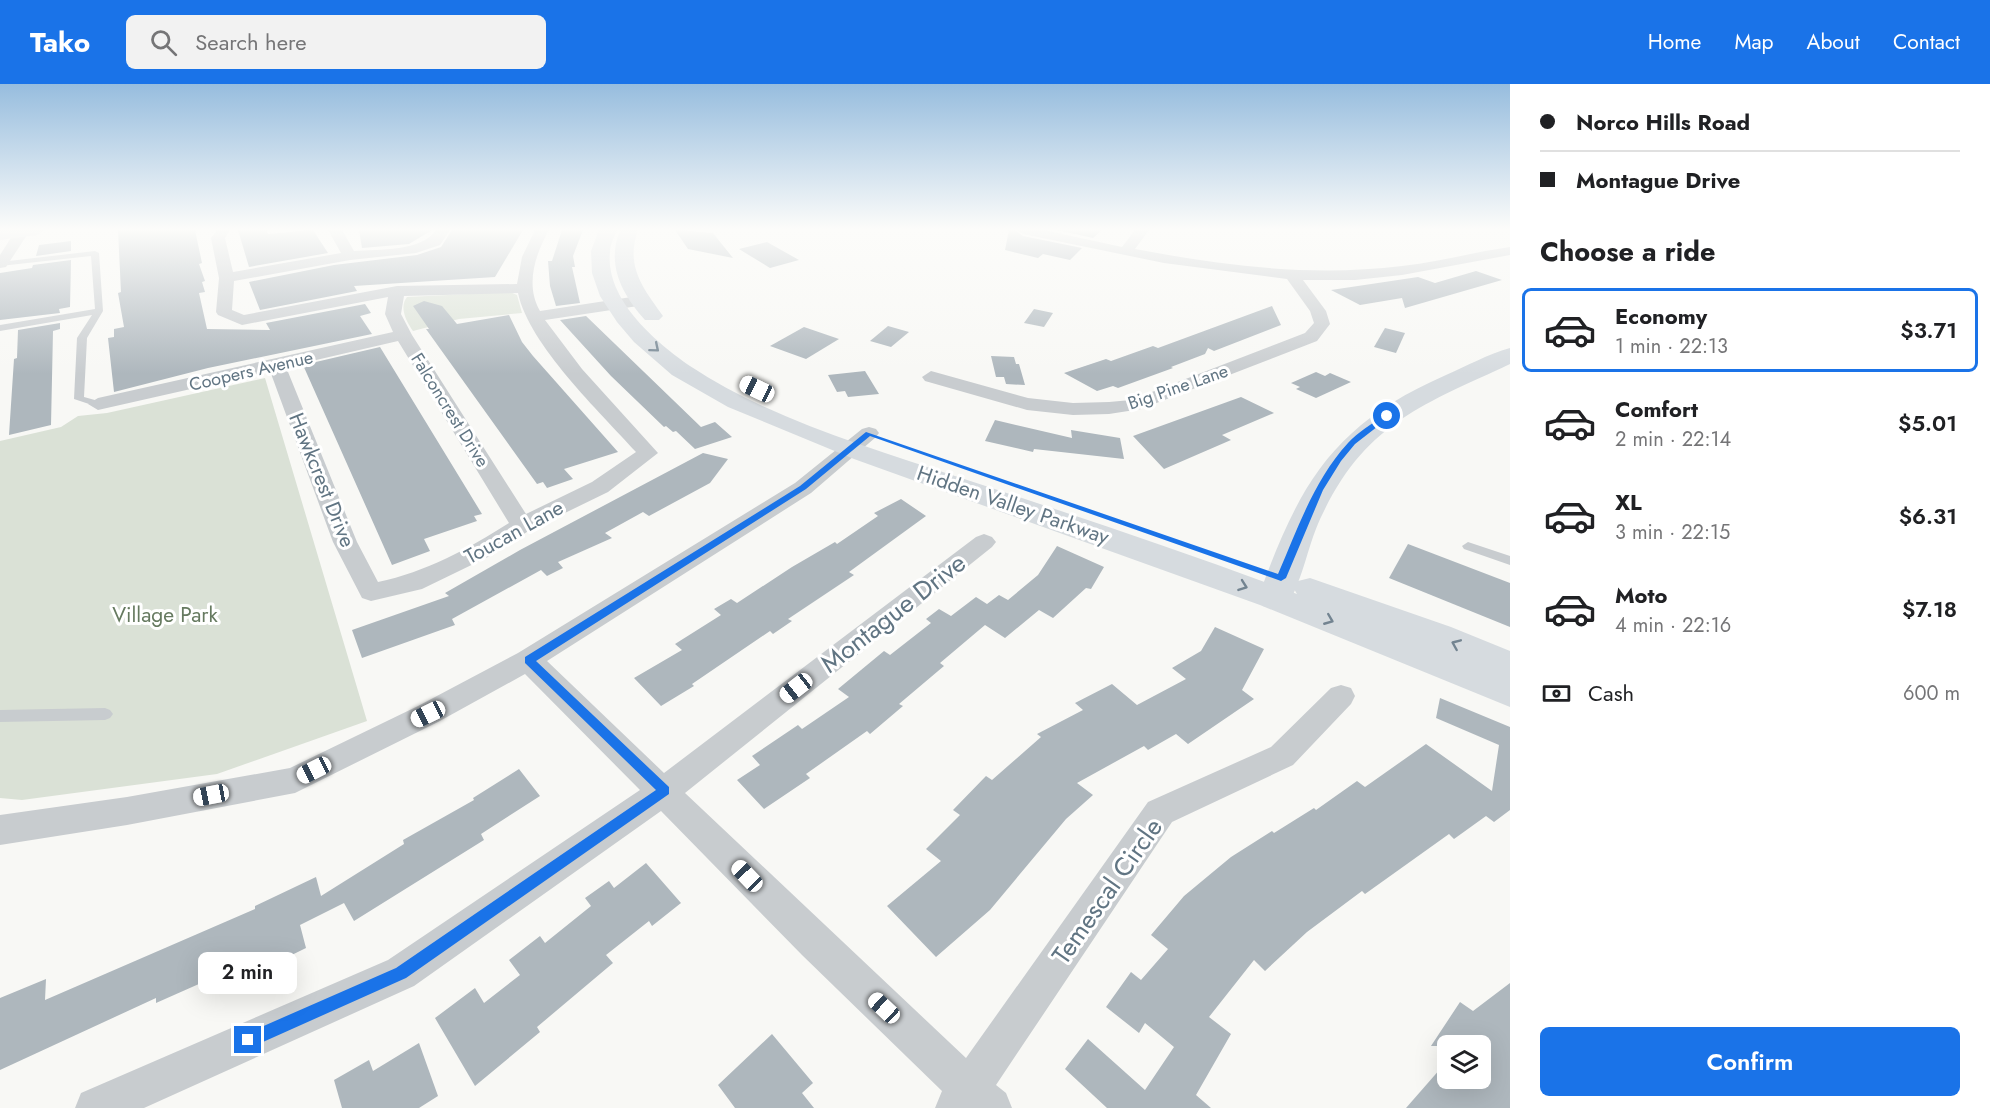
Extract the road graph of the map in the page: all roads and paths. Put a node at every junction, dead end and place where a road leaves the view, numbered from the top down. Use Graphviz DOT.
graph roads {
  1 [pos="97,278"];
  2 [pos="227,278"];
  3 [pos="527,278"];
  4 [pos="603,278"];
  5 [pos="627,278"];
  6 [pos="1294,278"];
  7 [pos="524,288"];
  8 [pos="397,291"];
  9 [pos="627,303"];
  10 [pos="99,311"];
  11 [pos="535,316"];
  12 [pos="0,328"];
  13 [pos="403,335"];
  14 [pos="1510,355"];
  15 [pos="277,366"];
  16 [pos="931,377"];
  17 [pos="98,404"];
  18 [pos="861,441"];
  19 [pos="522,525"];
  20 [pos="984,542"];
  21 [pos="1468,546"];
  22 [pos="1510,561"];
  23 [pos="1278,588"];
  24 [pos="371,592"];
  25 [pos="528,660"];
  26 [pos="1510,666"];
  27 [pos="1510,693"];
  28 [pos="1341,696"];
  29 [pos="105,714"];
  30 [pos="0,716"];
  31 [pos="664,791"];
  32 [pos="0,830"];
  33 [pos="973,1102"];
  34 [pos="96,1108"];
  1 -- 10 [label="lane"];
  2 -- 8 [label="street"];
  3 -- 7 [label="street"];
  4 -- 9 [label="main road, Hidden Valley Parkway"];
  5 -- 9 [label="main road, Hidden Valley Parkway"];
  6 -- 16 [label="street, Big Pine Lane"];
  7 -- 8 [label="street"];
  7 -- 11 [label="street"];
  8 -- 13 [label="street, Falconcrest Drive"];
  9 -- 11 [label="street"];
  9 -- 18 [label="main road, Hidden Valley Parkway"];
  10 -- 12 [label="lane"];
  10 -- 17 [label="lane"];
  11 -- 19 [label="street, Toucan Lane"];
  13 -- 15 [label="street, Coopers Avenue"];
  13 -- 19 [label="street, Falconcrest Drive"];
  14 -- 23 [label="main road"];
  15 -- 17 [label="street, Coopers Avenue"];
  15 -- 24 [label="street, Hawkcrest Drive"];
  18 -- 23 [label="main road, Hidden Valley Parkway"];
  18 -- 25 [label="street"];
  19 -- 24 [label="street, Toucan Lane"];
  20 -- 31 [label="street, Montague Drive"];
  21 -- 22 [label="lane"];
  26 -- 23 [label="main road, Hidden Valley Parkway, one-way"];
  23 -- 27 [label="main road, Hidden Valley Parkway, one-way"];
  25 -- 31 [label="street"];
  25 -- 32 [label="street"];
  28 -- 33 [label="street, Temescal Circle"];
  29 -- 30 [label="lane"];
  31 -- 33 [label="street"];
  31 -- 34 [label="street, Montague Drive"];
}
